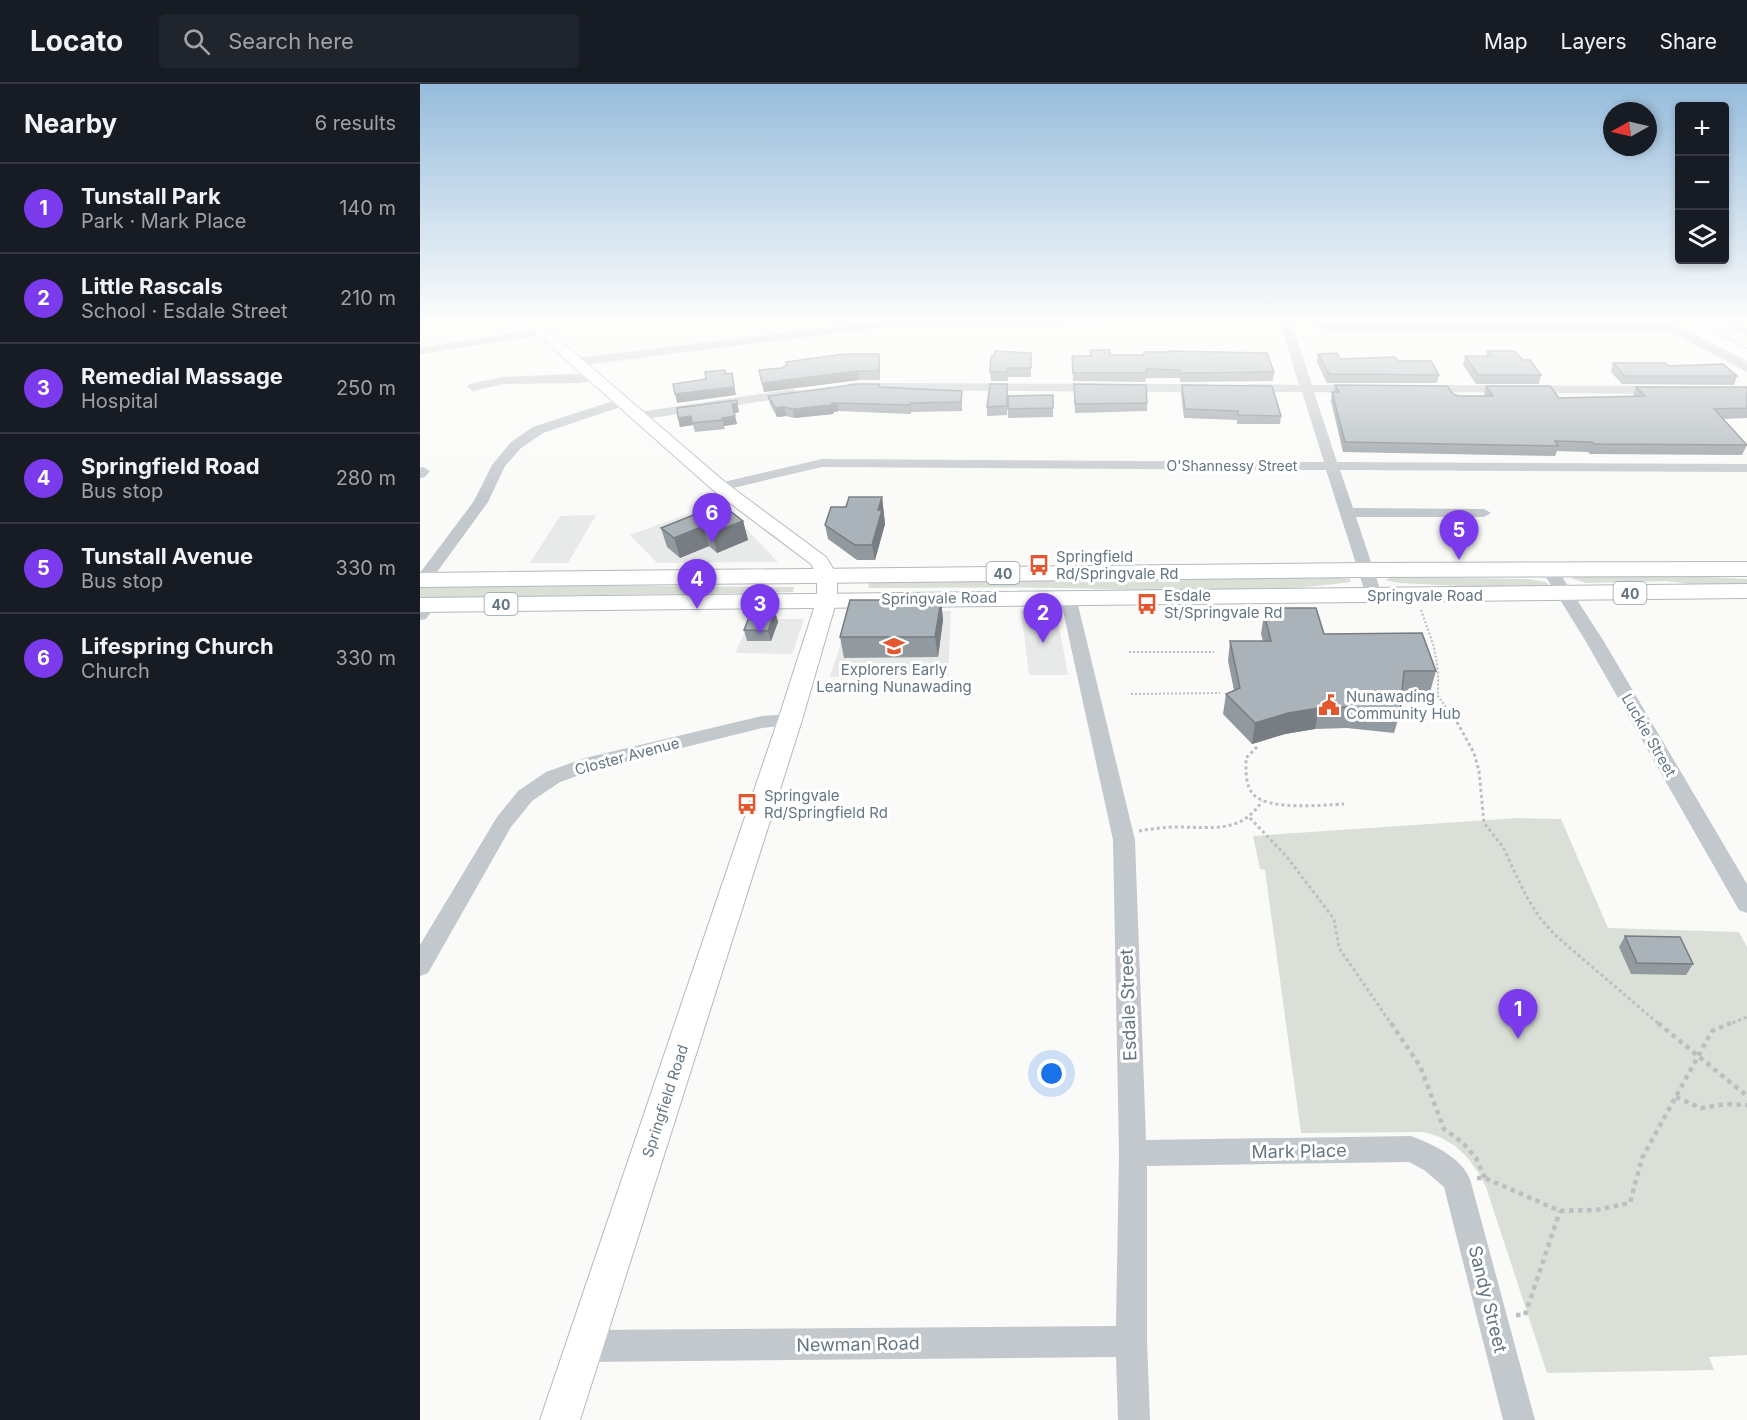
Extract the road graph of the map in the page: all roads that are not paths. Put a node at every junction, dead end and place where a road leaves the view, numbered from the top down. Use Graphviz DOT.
graph roads {
  1 [pos="498,381"];
  2 [pos="598,381"];
  3 [pos="1303,381"];
  4 [pos="473,387"];
  5 [pos="836,388"];
  6 [pos="1305,389"];
  7 [pos="1377,389"];
  8 [pos="1413,389"];
  9 [pos="1675,390"];
  10 [pos="803,392"];
  11 [pos="622,402"];
  12 [pos="638,416"];
  13 [pos="1331,466"];
  14 [pos="1747,468"];
  15 [pos="720,487"];
  16 [pos="1346,512"];
  17 [pos="1484,513"];
  18 [pos="1549,569"];
  19 [pos="1747,569"];
  20 [pos="1365,570"];
  21 [pos="827,575"];
  22 [pos="421,580"];
  23 [pos="1747,591"];
  24 [pos="1565,594"];
  25 [pos="1374,595"];
  26 [pos="1068,597"];
  27 [pos="827,599"];
  28 [pos="423,608"];
  29 [pos="790,720"];
  30 [pos="1747,904"];
  31 [pos="420,966"];
  32 [pos="1133,1153"];
  33 [pos="1471,1178"];
  34 [pos="1131,1341"];
  35 [pos="585,1346"];
  36 [pos="560,1420"];
  37 [pos="1134,1420"];
  38 [pos="1519,1420"];
  1 -- 4 [label="street"];
  2 -- 11 [label="main road"];
  3 -- 6 [label="street"];
  5 -- 6 [label="street"];
  6 -- 7 [label="street"];
  6 -- 13 [label="street"];
  8 -- 9 [label="street"];
  10 -- 12 [label="street"];
  11 -- 12 [label="main road"];
  11 -- 22 [label="street"];
  12 -- 15 [label="main road"];
  13 -- 14 [label="street, O'Shannessy Street"];
  13 -- 15 [label="street, O'Shannessy Street"];
  13 -- 16 [label="street"];
  15 -- 21 [label="main road"];
  16 -- 17 [label="street"];
  16 -- 20 [label="street"];
  18 -- 19 [label="highway, Springvale Road / 40"];
  18 -- 20 [label="highway, Springvale Road / 40"];
  18 -- 24 [label="street, Luckie Street"];
  20 -- 21 [label="highway, Springvale Road / 40"];
  20 -- 25 [label="street"];
  21 -- 22 [label="highway, Springvale Road / 40"];
  21 -- 27 [label="main road, Springfield Road"];
  23 -- 24 [label="highway, Springvale Road / 40"];
  24 -- 25 [label="highway, Springvale Road / 40"];
  24 -- 30 [label="street, Luckie Street"];
  25 -- 26 [label="highway, Springvale Road / 40"];
  26 -- 27 [label="highway, Springvale Road / 40"];
  26 -- 32 [label="street, Esdale Street"];
  27 -- 28 [label="highway, Springvale Road / 40"];
  27 -- 29 [label="main road, Springfield Road"];
  29 -- 31 [label="street, Closter Avenue"];
  29 -- 35 [label="main road, Springfield Road"];
  32 -- 33 [label="street, Mark Place"];
  32 -- 34 [label="street, Esdale Street"];
  33 -- 38 [label="street, Sandy Street"];
  34 -- 35 [label="street, Newman Road"];
  34 -- 37 [label="street, Esdale Street"];
  35 -- 36 [label="main road, Springfield Road"];
}
